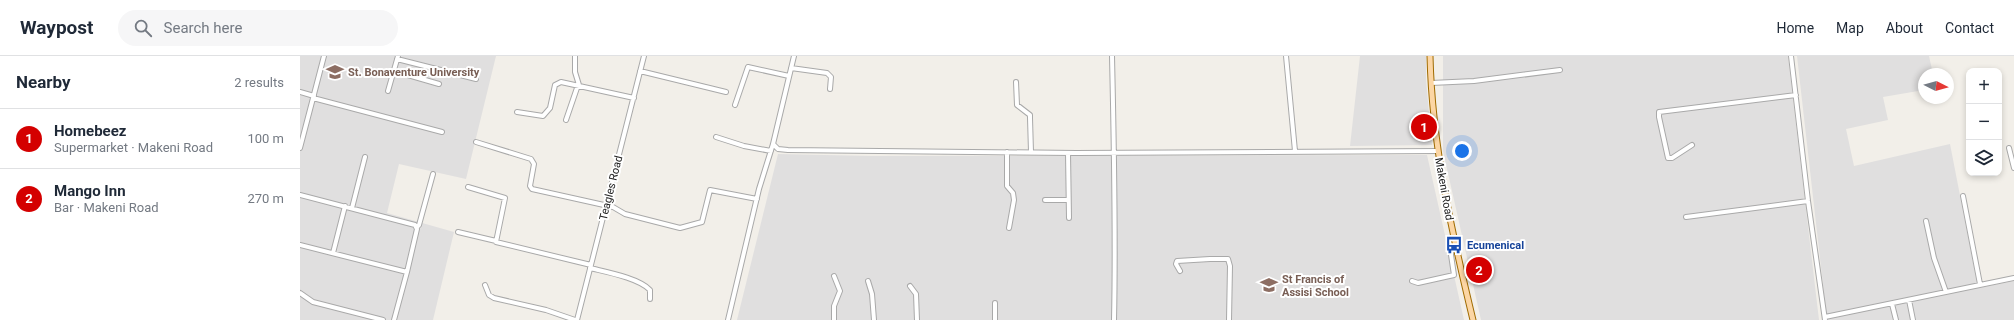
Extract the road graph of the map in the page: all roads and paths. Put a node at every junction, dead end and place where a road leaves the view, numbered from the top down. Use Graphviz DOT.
graph roads {
  1 [pos="324,56"];
  2 [pos="575,56"];
  3 [pos="644,56"];
  4 [pos="794,56"];
  5 [pos="1112,56"];
  6 [pos="1286,56"];
  7 [pos="1430,56"];
  8 [pos="1791,56"];
  9 [pos="397,58"];
  10 [pos="791,68"];
  11 [pos="1560,70"];
  12 [pos="394,71"];
  13 [pos="640,71"];
  14 [pos="789,76"];
  15 [pos="476,79"];
  16 [pos="1016,82"];
  17 [pos="1431,83"];
  18 [pos="440,84"];
  19 [pos="578,85"];
  20 [pos="830,89"];
  21 [pos="388,91"];
  22 [pos="300,92"];
  23 [pos="726,92"];
  24 [pos="1796,95"];
  25 [pos="314,97"];
  26 [pos="634,98"];
  27 [pos="735,105"];
  28 [pos="517,112"];
  29 [pos="566,120"];
  30 [pos="442,132"];
  31 [pos="716,137"];
  32 [pos="301,142"];
  33 [pos="476,142"];
  34 [pos="773,144"];
  35 [pos="1692,145"];
  36 [pos="300,148"];
  37 [pos="2009,148"];
  38 [pos="1438,150"];
  39 [pos="771,151"];
  40 [pos="1295,151"];
  41 [pos="1007,152"];
  42 [pos="1031,152"];
  43 [pos="1068,153"];
  44 [pos="1113,153"];
  45 [pos="365,157"];
  46 [pos="2014,168"];
  47 [pos="433,174"];
  48 [pos="468,187"];
  49 [pos="300,195"];
  50 [pos="1962,196"];
  51 [pos="757,199"];
  52 [pos="1044,200"];
  53 [pos="1068,200"];
  54 [pos="1808,202"];
  55 [pos="345,206"];
  56 [pos="606,207"];
  57 [pos="352,208"];
  58 [pos="1686,217"];
  59 [pos="1069,218"];
  60 [pos="1926,221"];
  61 [pos="417,226"];
  62 [pos="1009,228"];
  63 [pos="458,232"];
  64 [pos="496,241"];
  65 [pos="300,245"];
  66 [pos="1456,247"];
  67 [pos="333,253"];
  68 [pos="591,266"];
  69 [pos="1180,271"];
  70 [pos="407,272"];
  71 [pos="834,276"];
  72 [pos="2014,278"];
  73 [pos="868,281"];
  74 [pos="1412,281"];
  75 [pos="1980,284"];
  76 [pos="485,285"];
  77 [pos="910,286"];
  78 [pos="1946,292"];
  79 [pos="300,293"];
  80 [pos="650,299"];
  81 [pos="1909,300"];
  82 [pos="995,303"];
  83 [pos="1892,304"];
  84 [pos="1825,319"];
  85 [pos="383,320"];
  86 [pos="394,320"];
  87 [pos="576,320"];
  88 [pos="728,320"];
  89 [pos="834,320"];
  90 [pos="874,320"];
  91 [pos="917,320"];
  92 [pos="995,320"];
  93 [pos="1114,320"];
  94 [pos="1229,320"];
  95 [pos="1473,320"];
  96 [pos="1896,320"];
  97 [pos="1914,320"];
  1 -- 25 [label="street"];
  2 -- 19 [label="street"];
  3 -- 13 [label="street, Teagles Road"];
  4 -- 10 [label="street"];
  5 -- 44 [label="street"];
  6 -- 40 [label="street"];
  7 -- 17 [label="main road, Makeni Road"];
  8 -- 24 [label="street"];
  9 -- 12 [label="street"];
  9 -- 15 [label="street"];
  10 -- 14 [label="street"];
  10 -- 20 [label="street"];
  11 -- 17 [label="street"];
  12 -- 18 [label="street"];
  12 -- 21 [label="street"];
  13 -- 23 [label="street"];
  13 -- 26 [label="street, Teagles Road"];
  14 -- 27 [label="street"];
  14 -- 34 [label="street"];
  16 -- 42 [label="street"];
  17 -- 38 [label="main road, Makeni Road"];
  19 -- 26 [label="street"];
  19 -- 28 [label="street"];
  19 -- 29 [label="street"];
  22 -- 25 [label="street"];
  24 -- 35 [label="street"];
  24 -- 54 [label="street"];
  25 -- 30 [label="street"];
  25 -- 32 [label="street"];
  26 -- 56 [label="street, Teagles Road"];
  31 -- 39 [label="street"];
  32 -- 36 [label="street"];
  33 -- 56 [label="street"];
  34 -- 39 [label="street"];
  34 -- 41 [label="street"];
  37 -- 46 [label="street"];
  38 -- 40 [label="street"];
  38 -- 66 [label="main road, Makeni Road"];
  39 -- 51 [label="street"];
  40 -- 44 [label="street"];
  41 -- 42 [label="street"];
  41 -- 62 [label="street"];
  42 -- 43 [label="street"];
  43 -- 44 [label="street"];
  43 -- 53 [label="street"];
  44 -- 93 [label="street"];
  45 -- 57 [label="street"];
  47 -- 61 [label="street"];
  48 -- 64 [label="street"];
  49 -- 55 [label="street"];
  50 -- 75 [label="street"];
  51 -- 56 [label="street"];
  51 -- 88 [label="street"];
  52 -- 53 [label="street"];
  53 -- 59 [label="street"];
  54 -- 58 [label="street"];
  54 -- 84 [label="street"];
  55 -- 57 [label="street"];
  55 -- 67 [label="street"];
  56 -- 68 [label="street, Teagles Road"];
  57 -- 61 [label="street"];
  60 -- 78 [label="street"];
  61 -- 70 [label="street"];
  63 -- 64 [label="street"];
  64 -- 68 [label="street"];
  65 -- 67 [label="street"];
  66 -- 74 [label="street"];
  66 -- 95 [label="main road, Makeni Road"];
  67 -- 70 [label="street"];
  68 -- 80 [label="street"];
  68 -- 87 [label="street, Teagles Road"];
  69 -- 94 [label="street"];
  70 -- 86 [label="street"];
  71 -- 89 [label="street"];
  72 -- 75 [label="street"];
  73 -- 90 [label="street"];
  75 -- 78 [label="street"];
  76 -- 87 [label="street"];
  77 -- 91 [label="street"];
  78 -- 81 [label="street"];
  79 -- 85 [label="street"];
  81 -- 83 [label="street"];
  81 -- 97 [label="street"];
  82 -- 92 [label="street"];
  83 -- 84 [label="street"];
  83 -- 96 [label="street"];
}
